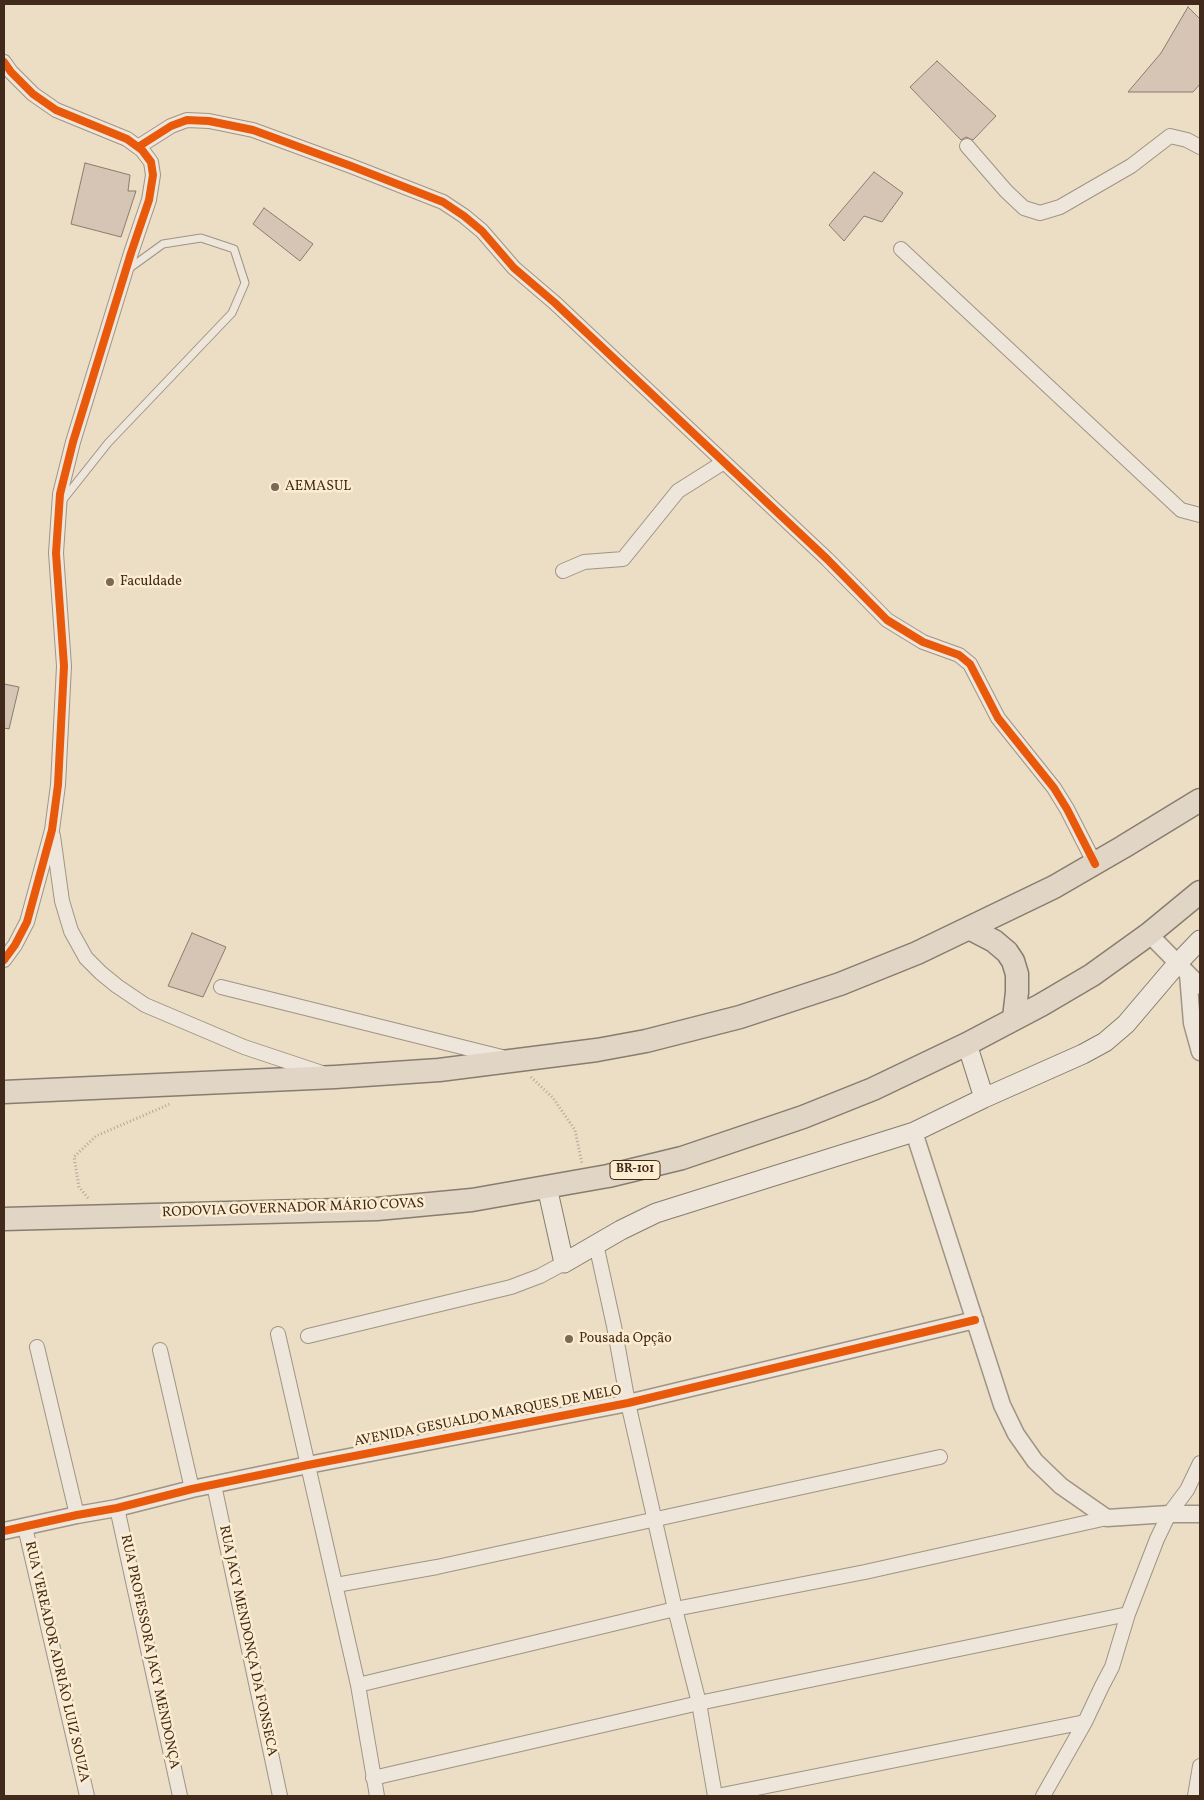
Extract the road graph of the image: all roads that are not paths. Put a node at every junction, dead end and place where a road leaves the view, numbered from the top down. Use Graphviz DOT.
graph roads {
  1 [pos="4,62"];
  2 [pos="967,146"];
  3 [pos="1200,147"];
  4 [pos="138,148"];
  5 [pos="902,249"];
  6 [pos="125,272"];
  7 [pos="724,462"];
  8 [pos="59,505"];
  9 [pos="1200,515"];
  10 [pos="563,571"];
  11 [pos="1200,800"];
  12 [pos="52,830"];
  13 [pos="1095,864"];
  14 [pos="1200,892"];
  15 [pos="969,928"];
  16 [pos="1149,934"];
  17 [pos="1200,940"];
  18 [pos="4,960"];
  19 [pos="1182,969"];
  20 [pos="1200,986"];
  21 [pos="221,988"];
  22 [pos="1014,1018"];
  23 [pos="966,1044"];
  24 [pos="1200,1052"];
  25 [pos="514,1061"];
  26 [pos="335,1078"];
  27 [pos="4,1092"];
  28 [pos="984,1098"];
  29 [pos="914,1132"];
  30 [pos="547,1187"];
  31 [pos="4,1219"];
  32 [pos="596,1244"];
  33 [pos="564,1263"];
  34 [pos="975,1320"];
  35 [pos="278,1334"];
  36 [pos="308,1336"];
  37 [pos="37,1347"];
  38 [pos="160,1350"];
  39 [pos="628,1403"];
  40 [pos="940,1458"];
  41 [pos="1200,1463"];
  42 [pos="308,1464"];
  43 [pos="214,1485"];
  44 [pos="192,1489"];
  45 [pos="118,1508"];
  46 [pos="1169,1514"];
  47 [pos="1200,1514"];
  48 [pos="77,1515"];
  49 [pos="1107,1518"];
  50 [pos="654,1519"];
  51 [pos="25,1527"];
  52 [pos="4,1531"];
  53 [pos="336,1585"];
  54 [pos="675,1608"];
  55 [pos="1128,1614"];
  56 [pos="358,1685"];
  57 [pos="699,1703"];
  58 [pos="1085,1722"];
  59 [pos="1200,1766"];
  60 [pos="374,1778"];
  61 [pos="87,1796"];
  62 [pos="180,1796"];
  63 [pos="280,1796"];
  64 [pos="377,1796"];
  65 [pos="716,1796"];
  66 [pos="1044,1796"];
  67 [pos="1195,1796"];
  1 -- 4 [label="street"];
  2 -- 3 [label="street"];
  4 -- 6 [label="street"];
  4 -- 7 [label="street"];
  5 -- 9 [label="street"];
  6 -- 8 [label="street"];
  6 -- 8 [label="lane"];
  7 -- 10 [label="street"];
  7 -- 13 [label="street"];
  8 -- 12 [label="street"];
  11 -- 13 [label="highway"];
  12 -- 18 [label="street"];
  12 -- 26 [label="street"];
  13 -- 15 [label="highway"];
  14 -- 16 [label="highway, RODOVIA GOVERNADOR MÁRIO COVAS / BR-101"];
  15 -- 22 [label="highway"];
  15 -- 25 [label="highway"];
  16 -- 19 [label="street"];
  16 -- 22 [label="highway, RODOVIA GOVERNADOR MÁRIO COVAS / BR-101"];
  17 -- 19 [label="main road"];
  19 -- 20 [label="street"];
  19 -- 24 [label="street"];
  19 -- 28 [label="main road"];
  21 -- 25 [label="street"];
  22 -- 23 [label="highway, RODOVIA GOVERNADOR MÁRIO COVAS / BR-101"];
  23 -- 28 [label="main road"];
  23 -- 30 [label="highway, RODOVIA GOVERNADOR MÁRIO COVAS / BR-101"];
  25 -- 26 [label="highway"];
  26 -- 27 [label="highway"];
  28 -- 29 [label="main road"];
  29 -- 32 [label="main road"];
  29 -- 34 [label="street"];
  30 -- 31 [label="highway, RODOVIA GOVERNADOR MÁRIO COVAS / BR-101"];
  30 -- 33 [label="main road"];
  32 -- 33 [label="main road"];
  32 -- 39 [label="street"];
  33 -- 36 [label="street"];
  34 -- 39 [label="street, AVENIDA GESUALDO MARQUES DE MELO"];
  34 -- 49 [label="street"];
  35 -- 42 [label="street"];
  37 -- 48 [label="street"];
  38 -- 44 [label="street"];
  39 -- 42 [label="street, AVENIDA GESUALDO MARQUES DE MELO"];
  39 -- 50 [label="street"];
  40 -- 50 [label="street"];
  41 -- 46 [label="street"];
  42 -- 43 [label="street, AVENIDA GESUALDO MARQUES DE MELO"];
  42 -- 53 [label="street"];
  43 -- 44 [label="street, AVENIDA GESUALDO MARQUES DE MELO"];
  43 -- 63 [label="street, RUA JACY MENDONÇA DA FONSECA"];
  44 -- 45 [label="street, AVENIDA GESUALDO MARQUES DE MELO"];
  45 -- 48 [label="street, AVENIDA GESUALDO MARQUES DE MELO"];
  45 -- 62 [label="street, RUA PROFESSORA JACY MENDONÇA"];
  46 -- 47 [label="street"];
  46 -- 49 [label="street"];
  46 -- 55 [label="street"];
  48 -- 51 [label="street, AVENIDA GESUALDO MARQUES DE MELO"];
  49 -- 54 [label="street"];
  50 -- 53 [label="street"];
  50 -- 54 [label="street"];
  51 -- 52 [label="street, AVENIDA GESUALDO MARQUES DE MELO"];
  51 -- 61 [label="street, RUA VEREADOR ADRIÃO LUIZ SOUZA"];
  53 -- 56 [label="street"];
  54 -- 56 [label="street"];
  54 -- 57 [label="street"];
  55 -- 57 [label="street"];
  55 -- 58 [label="street"];
  56 -- 60 [label="street"];
  57 -- 60 [label="street"];
  57 -- 65 [label="street"];
  58 -- 65 [label="street"];
  58 -- 66 [label="street"];
  59 -- 67 [label="street"];
  60 -- 64 [label="street"];
}
